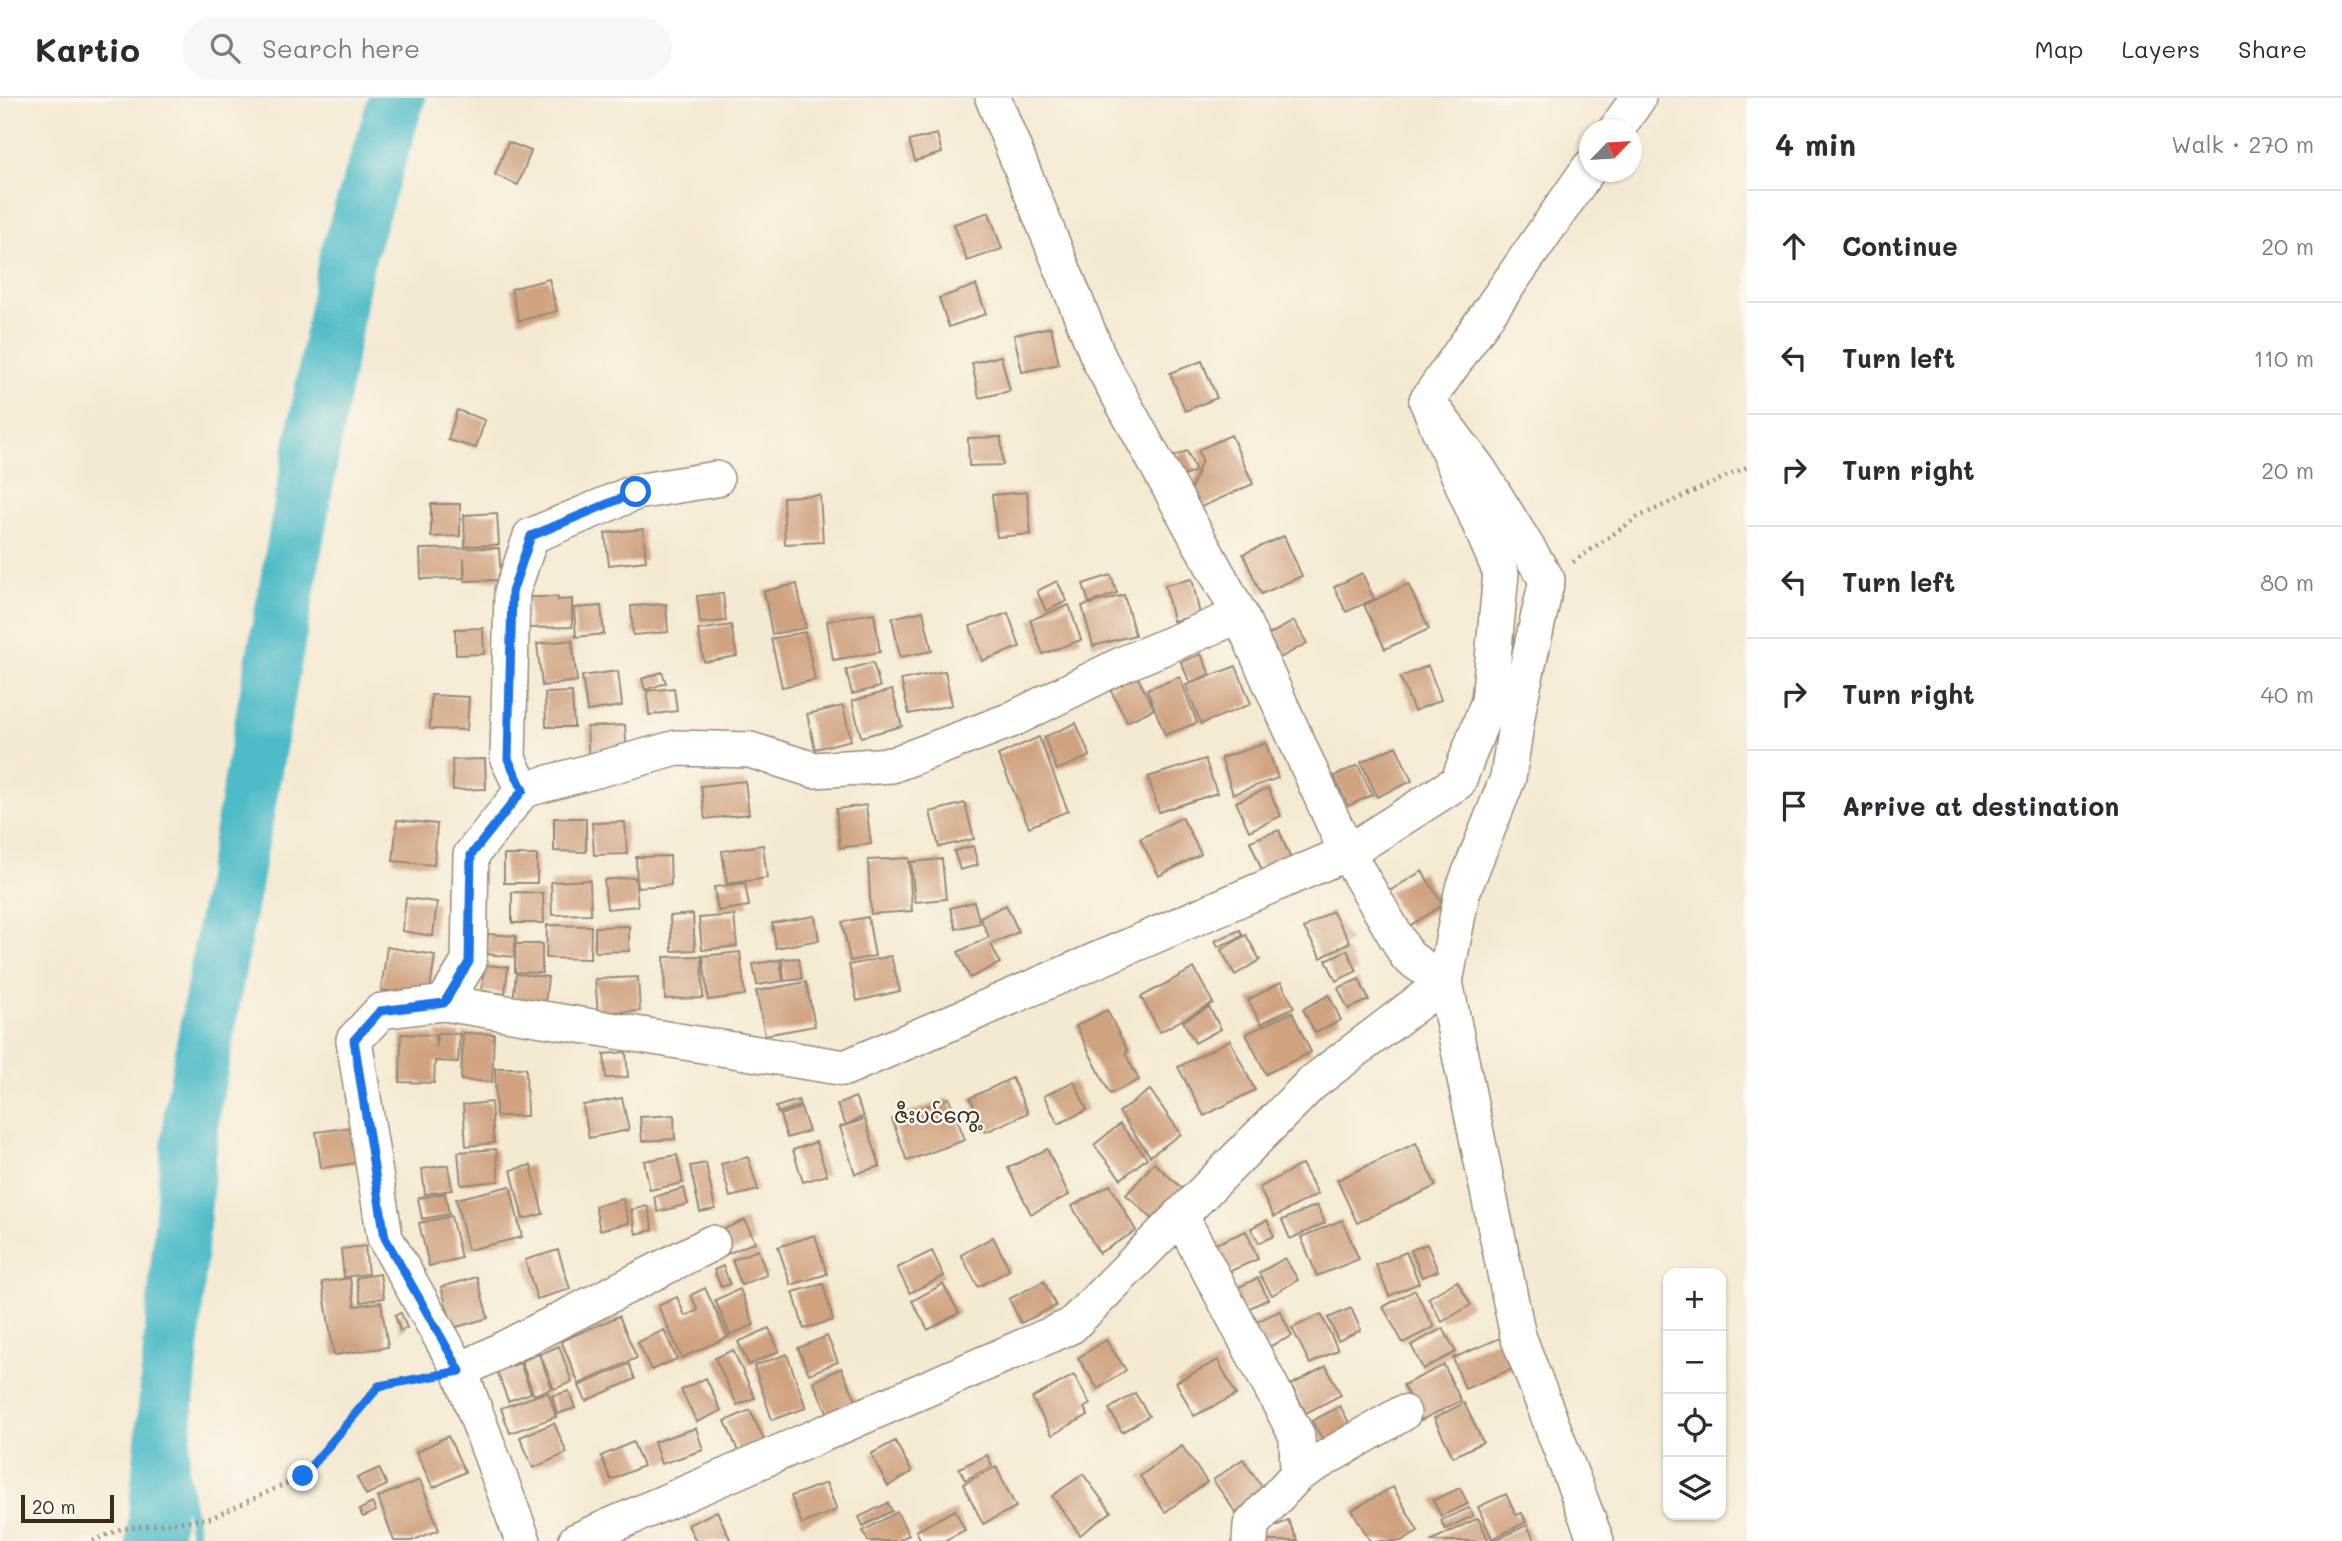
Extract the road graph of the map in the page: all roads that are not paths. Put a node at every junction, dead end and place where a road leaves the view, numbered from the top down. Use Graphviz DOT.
graph roads {
  1 [pos="993,98"];
  2 [pos="1638,98"];
  3 [pos="1624,119"];
  4 [pos="1580,182"];
  5 [pos="1427,401"];
  6 [pos="716,480"];
  7 [pos="1240,615"];
  8 [pos="523,790"];
  9 [pos="1347,853"];
  10 [pos="1445,982"];
  11 [pos="444,1003"];
  12 [pos="1180,1215"];
  13 [pos="712,1243"];
  14 [pos="460,1371"];
  15 [pos="1403,1413"];
  16 [pos="1298,1474"];
  17 [pos="523,1541"];
  18 [pos="576,1541"];
  19 [pos="1250,1541"];
  20 [pos="1596,1541"];
  1 -- 7 [label="street"];
  2 -- 3 [label="street"];
  4 -- 5 [label="street"];
  5 -- 9 [label="street"];
  5 -- 10 [label="street"];
  6 -- 8 [label="street"];
  7 -- 8 [label="street"];
  7 -- 9 [label="street"];
  8 -- 11 [label="street"];
  9 -- 10 [label="street"];
  9 -- 11 [label="street"];
  10 -- 12 [label="street"];
  10 -- 20 [label="street"];
  11 -- 14 [label="street"];
  12 -- 16 [label="street"];
  12 -- 18 [label="street"];
  13 -- 14 [label="street"];
  14 -- 17 [label="street"];
  15 -- 16 [label="street"];
  16 -- 19 [label="street"];
}
